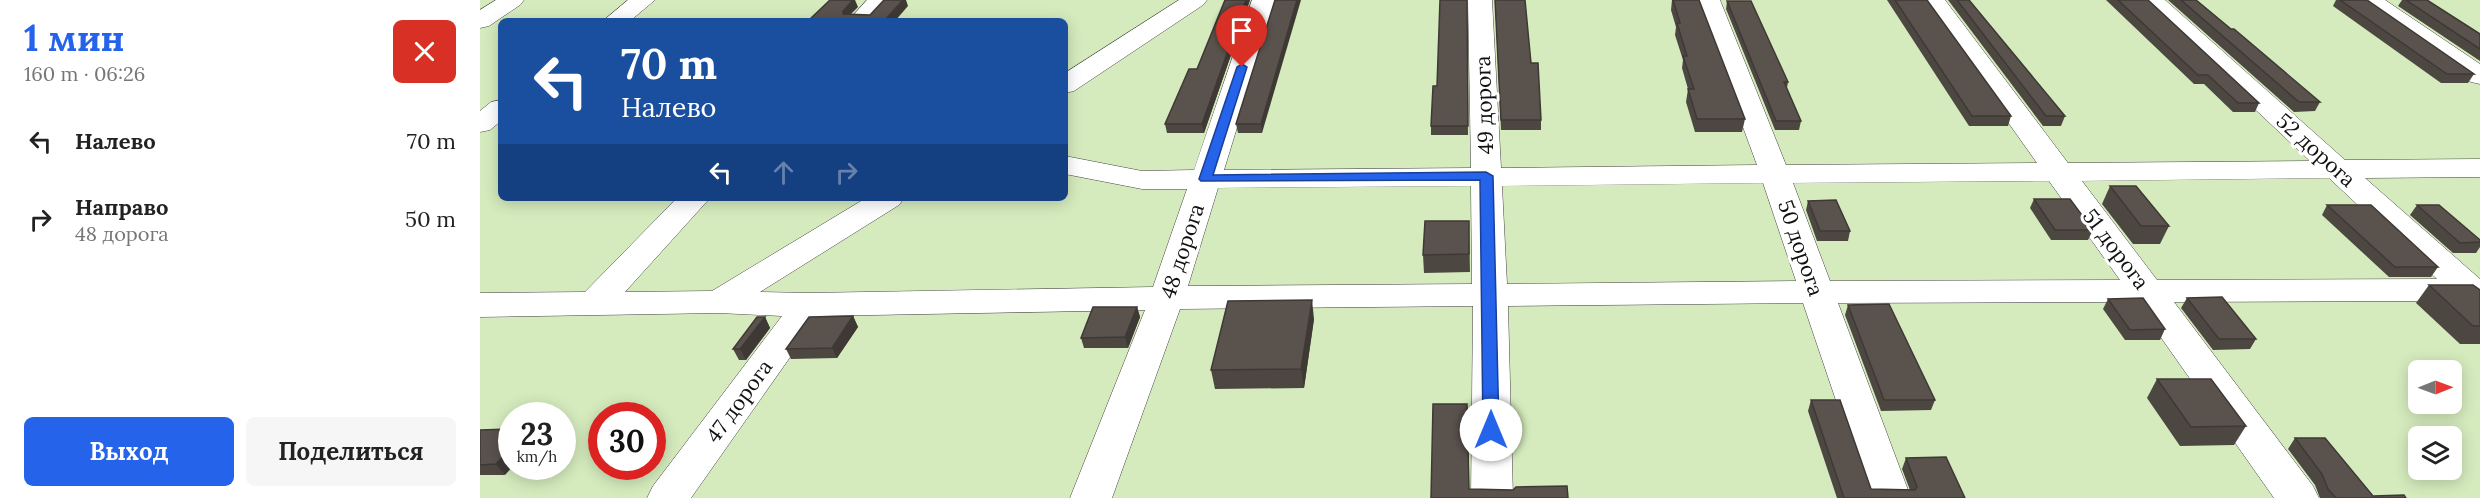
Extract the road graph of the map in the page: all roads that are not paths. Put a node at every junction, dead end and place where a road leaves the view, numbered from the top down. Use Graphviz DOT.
graph roads {
  1 [pos="513,0"];
  2 [pos="643,0"];
  3 [pos="880,0"];
  4 [pos="1195,0"];
  5 [pos="1264,0"];
  6 [pos="1480,0"];
  7 [pos="1708,0"];
  8 [pos="1933,0"];
  9 [pos="2151,0"];
  10 [pos="2369,0"];
  11 [pos="619,18"];
  12 [pos="863,18"];
  13 [pos="480,21"];
  14 [pos="2480,76"];
  15 [pos="1068,83"];
  16 [pos="498,110"];
  17 [pos="480,124"];
  18 [pos="1068,166"];
  19 [pos="2335,168"];
  20 [pos="2480,168"];
  21 [pos="2058,172"];
  22 [pos="1775,174"];
  23 [pos="1486,176"];
  24 [pos="1206,179"];
  25 [pos="691,201"];
  26 [pos="883,201"];
  27 [pos="2147,291"];
  28 [pos="1817,292"];
  29 [pos="2477,293"];
  30 [pos="1490,294"];
  31 [pos="1167,298"];
  32 [pos="719,302"];
  33 [pos="595,303"];
  34 [pos="809,304"];
  35 [pos="480,305"];
  36 [pos="668,498"];
  37 [pos="1091,498"];
  38 [pos="1492,498"];
  39 [pos="1890,498"];
  40 [pos="2298,498"];
  1 -- 13 [label="street"];
  2 -- 11 [label="street"];
  3 -- 12 [label="street"];
  4 -- 15 [label="street"];
  5 -- 24 [label="street, 48 дорога"];
  6 -- 23 [label="street, 49 дорога"];
  7 -- 22 [label="street, 50 дорога"];
  8 -- 21 [label="street, 51 дорога"];
  9 -- 19 [label="street, 52 дорога"];
  10 -- 14 [label="street"];
  16 -- 17 [label="street"];
  18 -- 24 [label="street"];
  19 -- 20 [label="street"];
  19 -- 21 [label="street"];
  19 -- 29 [label="street, 52 дорога"];
  21 -- 22 [label="street"];
  21 -- 27 [label="street, 51 дорога"];
  22 -- 23 [label="street"];
  22 -- 28 [label="street, 50 дорога"];
  23 -- 24 [label="street"];
  23 -- 30 [label="street, 49 дорога"];
  24 -- 31 [label="street, 48 дорога"];
  25 -- 33 [label="street"];
  26 -- 32 [label="street"];
  27 -- 28 [label="street"];
  27 -- 29 [label="street"];
  27 -- 40 [label="street, 51 дорога"];
  28 -- 30 [label="street"];
  28 -- 39 [label="street, 50 дорога"];
  30 -- 31 [label="street"];
  30 -- 38 [label="street, 49 дорога"];
  31 -- 34 [label="street"];
  31 -- 37 [label="street, 48 дорога"];
  32 -- 33 [label="street"];
  32 -- 34 [label="street"];
  33 -- 35 [label="street"];
  34 -- 36 [label="street, 47 дорога"];
}
